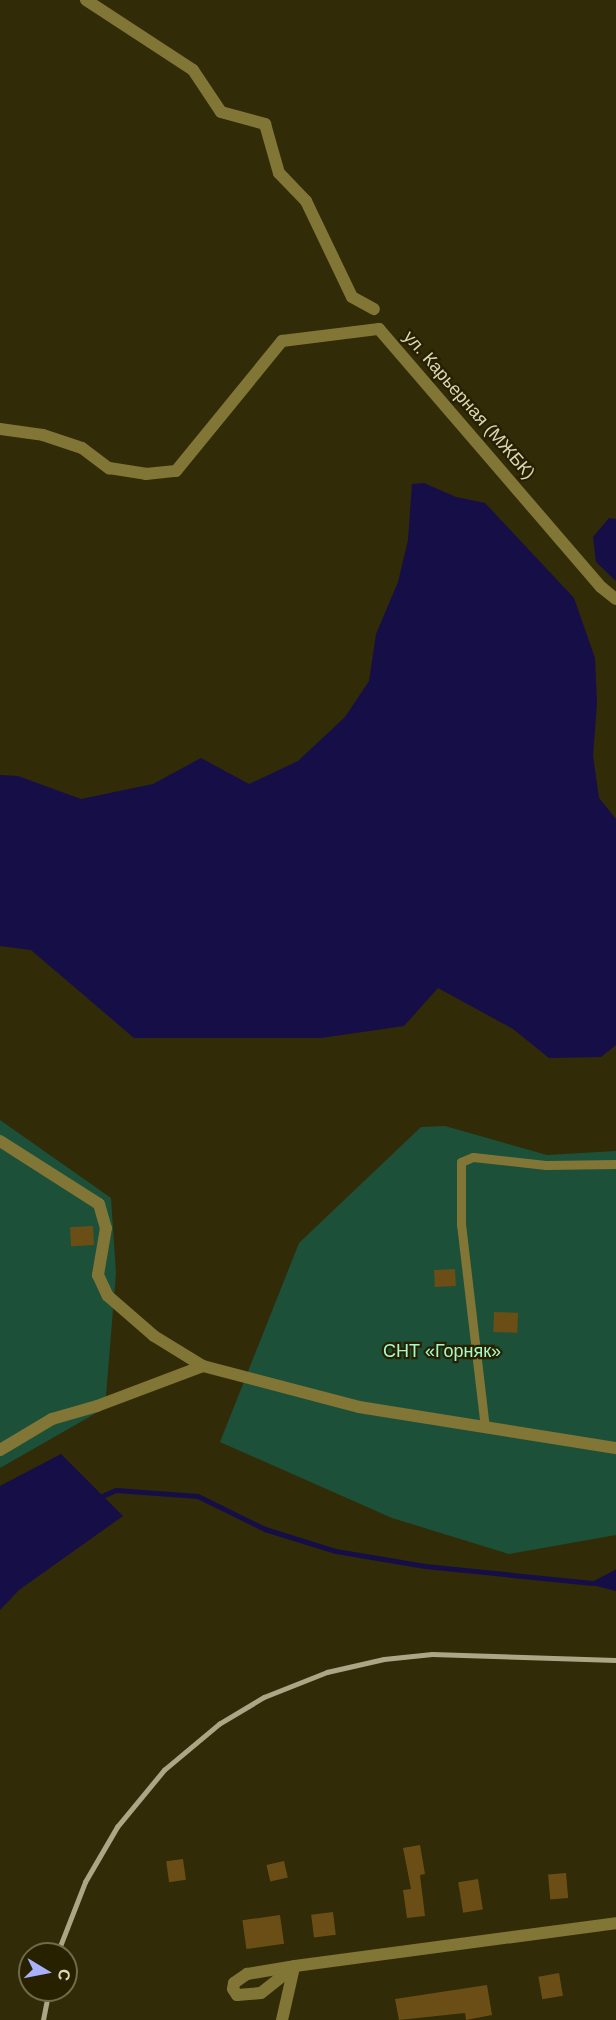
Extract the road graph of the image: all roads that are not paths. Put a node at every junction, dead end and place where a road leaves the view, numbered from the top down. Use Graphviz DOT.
graph roads {
  1 [pos="86,0"];
  2 [pos="374,309"];
  3 [pos="0,429"];
  4 [pos="616,599"];
  5 [pos="0,1141"];
  6 [pos="616,1164"];
  7 [pos="203,1366"];
  8 [pos="486,1428"];
  9 [pos="616,1449"];
  10 [pos="0,1450"];
  11 [pos="616,1923"];
  12 [pos="282,2020"];
  1 -- 2 [label="street"];
  3 -- 4 [label="street, ул. Карьерная (МЖБК)"];
  5 -- 7 [label="street"];
  6 -- 8 [label="lane"];
  7 -- 8 [label="street"];
  7 -- 10 [label="street"];
  8 -- 9 [label="street"];
  11 -- 12 [label="street"];
}
